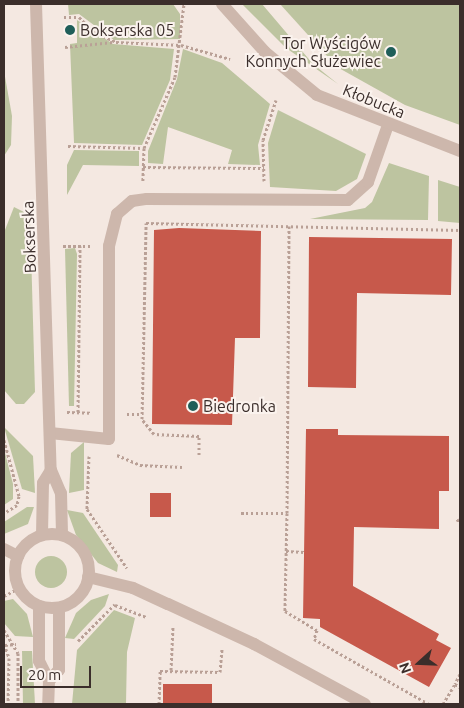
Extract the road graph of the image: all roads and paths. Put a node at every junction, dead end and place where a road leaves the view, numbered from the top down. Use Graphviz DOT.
graph roads {
  1 [pos="36,4"];
  2 [pos="184,4"];
  3 [pos="222,4"];
  4 [pos="64,17"];
  5 [pos="116,42"];
  6 [pos="181,45"];
  7 [pos="65,47"];
  8 [pos="230,59"];
  9 [pos="276,100"];
  10 [pos="388,125"];
  11 [pos="68,146"];
  12 [pos="144,148"];
  13 [pos="460,151"];
  14 [pos="144,167"];
  15 [pos="264,168"];
  16 [pos="143,200"];
  17 [pos="264,202"];
  18 [pos="146,223"];
  19 [pos="289,226"];
  20 [pos="460,230"];
  21 [pos="63,246"];
  22 [pos="80,246"];
  23 [pos="109,246"];
  24 [pos="78,412"];
  25 [pos="50,433"];
  26 [pos="4,440"];
  27 [pos="97,450"];
  28 [pos="114,454"];
  29 [pos="199,455"];
  30 [pos="182,467"];
  31 [pos="51,470"];
  32 [pos="4,513"];
  33 [pos="241,513"];
  34 [pos="287,513"];
  35 [pos="457,519"];
  36 [pos="460,523"];
  37 [pos="42,535"];
  38 [pos="62,535"];
  39 [pos="4,549"];
  40 [pos="286,551"];
  41 [pos="304,552"];
  42 [pos="18,556"];
  43 [pos="125,575"];
  44 [pos="88,577"];
  45 [pos="19,588"];
  46 [pos="4,596"];
  47 [pos="118,596"];
  48 [pos="39,606"];
  49 [pos="59,608"];
  50 [pos="173,626"];
  51 [pos="4,630"];
  52 [pos="4,644"];
  53 [pos="71,644"];
  54 [pos="222,649"];
  55 [pos="171,670"];
  56 [pos="460,674"];
  57 [pos="48,681"];
  58 [pos="455,684"];
  59 [pos="460,687"];
  60 [pos="8,704"];
  61 [pos="18,704"];
  62 [pos="48,704"];
  63 [pos="159,704"];
  64 [pos="365,704"];
  65 [pos="430,704"];
  66 [pos="443,704"];
  1 -- 25 [label="street, Bokserska"];
  2 -- 6 [label="path"];
  3 -- 10 [label="street, Kłobucka"];
  4 -- 5 [label="path"];
  5 -- 6 [label="path"];
  5 -- 7 [label="path"];
  6 -- 8 [label="path"];
  6 -- 12 [label="path"];
  9 -- 15 [label="path"];
  10 -- 13 [label="street, Kłobucka"];
  10 -- 17 [label="street"];
  11 -- 12 [label="path"];
  12 -- 14 [label="path"];
  14 -- 15 [label="path"];
  14 -- 16 [label="path"];
  15 -- 17 [label="path"];
  16 -- 17 [label="street"];
  16 -- 18 [label="path"];
  16 -- 23 [label="street"];
  18 -- 19 [label="path"];
  18 -- 29 [label="path"];
  19 -- 20 [label="path"];
  19 -- 34 [label="path"];
  21 -- 22 [label="path"];
  22 -- 23 [label="path"];
  22 -- 24 [label="path"];
  23 -- 25 [label="street"];
  25 -- 31 [label="street, Bokserska"];
  26 -- 32 [label="path"];
  27 -- 43 [label="path"];
  28 -- 30 [label="path"];
  31 -- 37 [label="street, Bokserska"];
  31 -- 38 [label="street, Bokserska"];
  33 -- 34 [label="path"];
  34 -- 40 [label="path"];
  35 -- 36 [label="path"];
  37 -- 38 [label="street"];
  37 -- 42 [label="street"];
  38 -- 44 [label="street"];
  39 -- 42 [label="street"];
  40 -- 41 [label="path"];
  40 -- 65 [label="path"];
  42 -- 45 [label="street"];
  44 -- 49 [label="street"];
  44 -- 64 [label="street"];
  45 -- 46 [label="path"];
  45 -- 48 [label="street"];
  47 -- 53 [label="path"];
  48 -- 49 [label="street"];
  48 -- 57 [label="street"];
  49 -- 57 [label="street"];
  50 -- 55 [label="path"];
  51 -- 61 [label="path"];
  52 -- 60 [label="path"];
  54 -- 55 [label="path"];
  55 -- 63 [label="path"];
  56 -- 58 [label="path"];
  57 -- 62 [label="street"];
  58 -- 59 [label="path"];
  58 -- 66 [label="path"];
}
